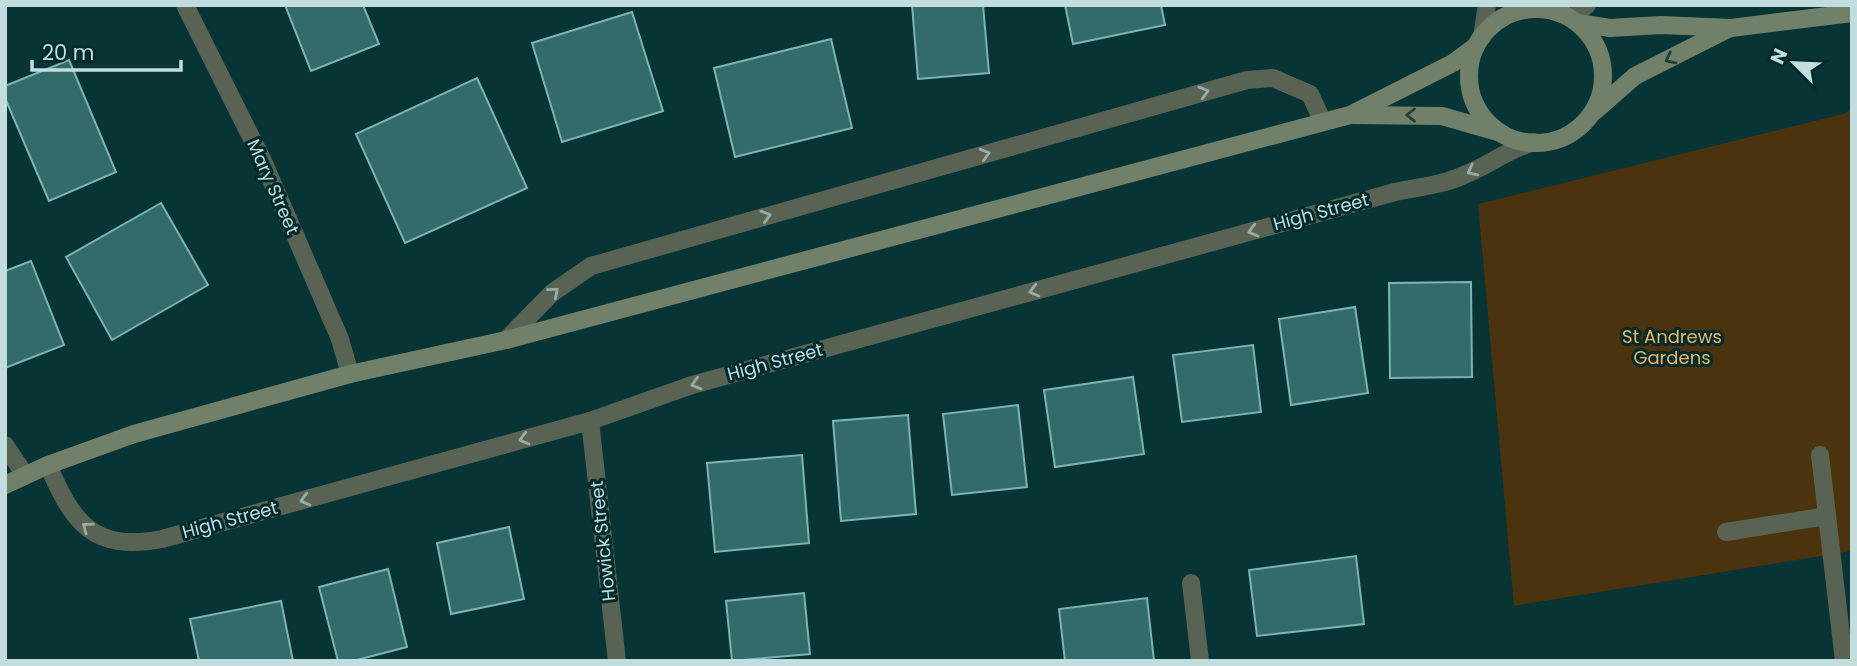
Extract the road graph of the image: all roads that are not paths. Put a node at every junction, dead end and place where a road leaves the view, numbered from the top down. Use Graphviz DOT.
graph roads {
  1 [pos="185,5"];
  2 [pos="1487,5"];
  3 [pos="1587,5"];
  4 [pos="1852,13"];
  5 [pos="1567,15"];
  6 [pos="1731,28"];
  7 [pos="1479,41"];
  8 [pos="1350,115"];
  9 [pos="1587,118"];
  10 [pos="1323,122"];
  11 [pos="1501,133"];
  12 [pos="1534,142"];
  13 [pos="506,340"];
  14 [pos="350,374"];
  15 [pos="590,421"];
  16 [pos="5,445"];
  17 [pos="1820,455"];
  18 [pos="48,465"];
  19 [pos="25,475"];
  20 [pos="5,485"];
  21 [pos="1827,516"];
  22 [pos="1726,532"];
  23 [pos="1191,583"];
  24 [pos="617,661"];
  25 [pos="1200,661"];
  26 [pos="1844,661"];
  1 -- 14 [label="street, Mary Street"];
  2 -- 7 [label="street"];
  3 -- 5 [label="street"];
  4 -- 6 [label="main road"];
  5 -- 6 [label="main road"];
  5 -- 7 [label="main road"];
  5 -- 9 [label="main road"];
  6 -- 9 [label="main road, one-way"];
  7 -- 8 [label="main road"];
  7 -- 11 [label="main road"];
  8 -- 10 [label="main road"];
  11 -- 8 [label="main road, one-way"];
  9 -- 12 [label="main road"];
  10 -- 13 [label="main road"];
  13 -- 10 [label="street, one-way"];
  11 -- 12 [label="main road"];
  12 -- 15 [label="street, High Street, one-way"];
  13 -- 14 [label="main road"];
  14 -- 18 [label="main road"];
  15 -- 18 [label="street, High Street, one-way"];
  15 -- 24 [label="street, Howick Street"];
  16 -- 19 [label="street"];
  17 -- 21 [label="street"];
  18 -- 19 [label="main road"];
  19 -- 20 [label="main road"];
  21 -- 22 [label="street"];
  21 -- 26 [label="street"];
  23 -- 25 [label="street"];
}
